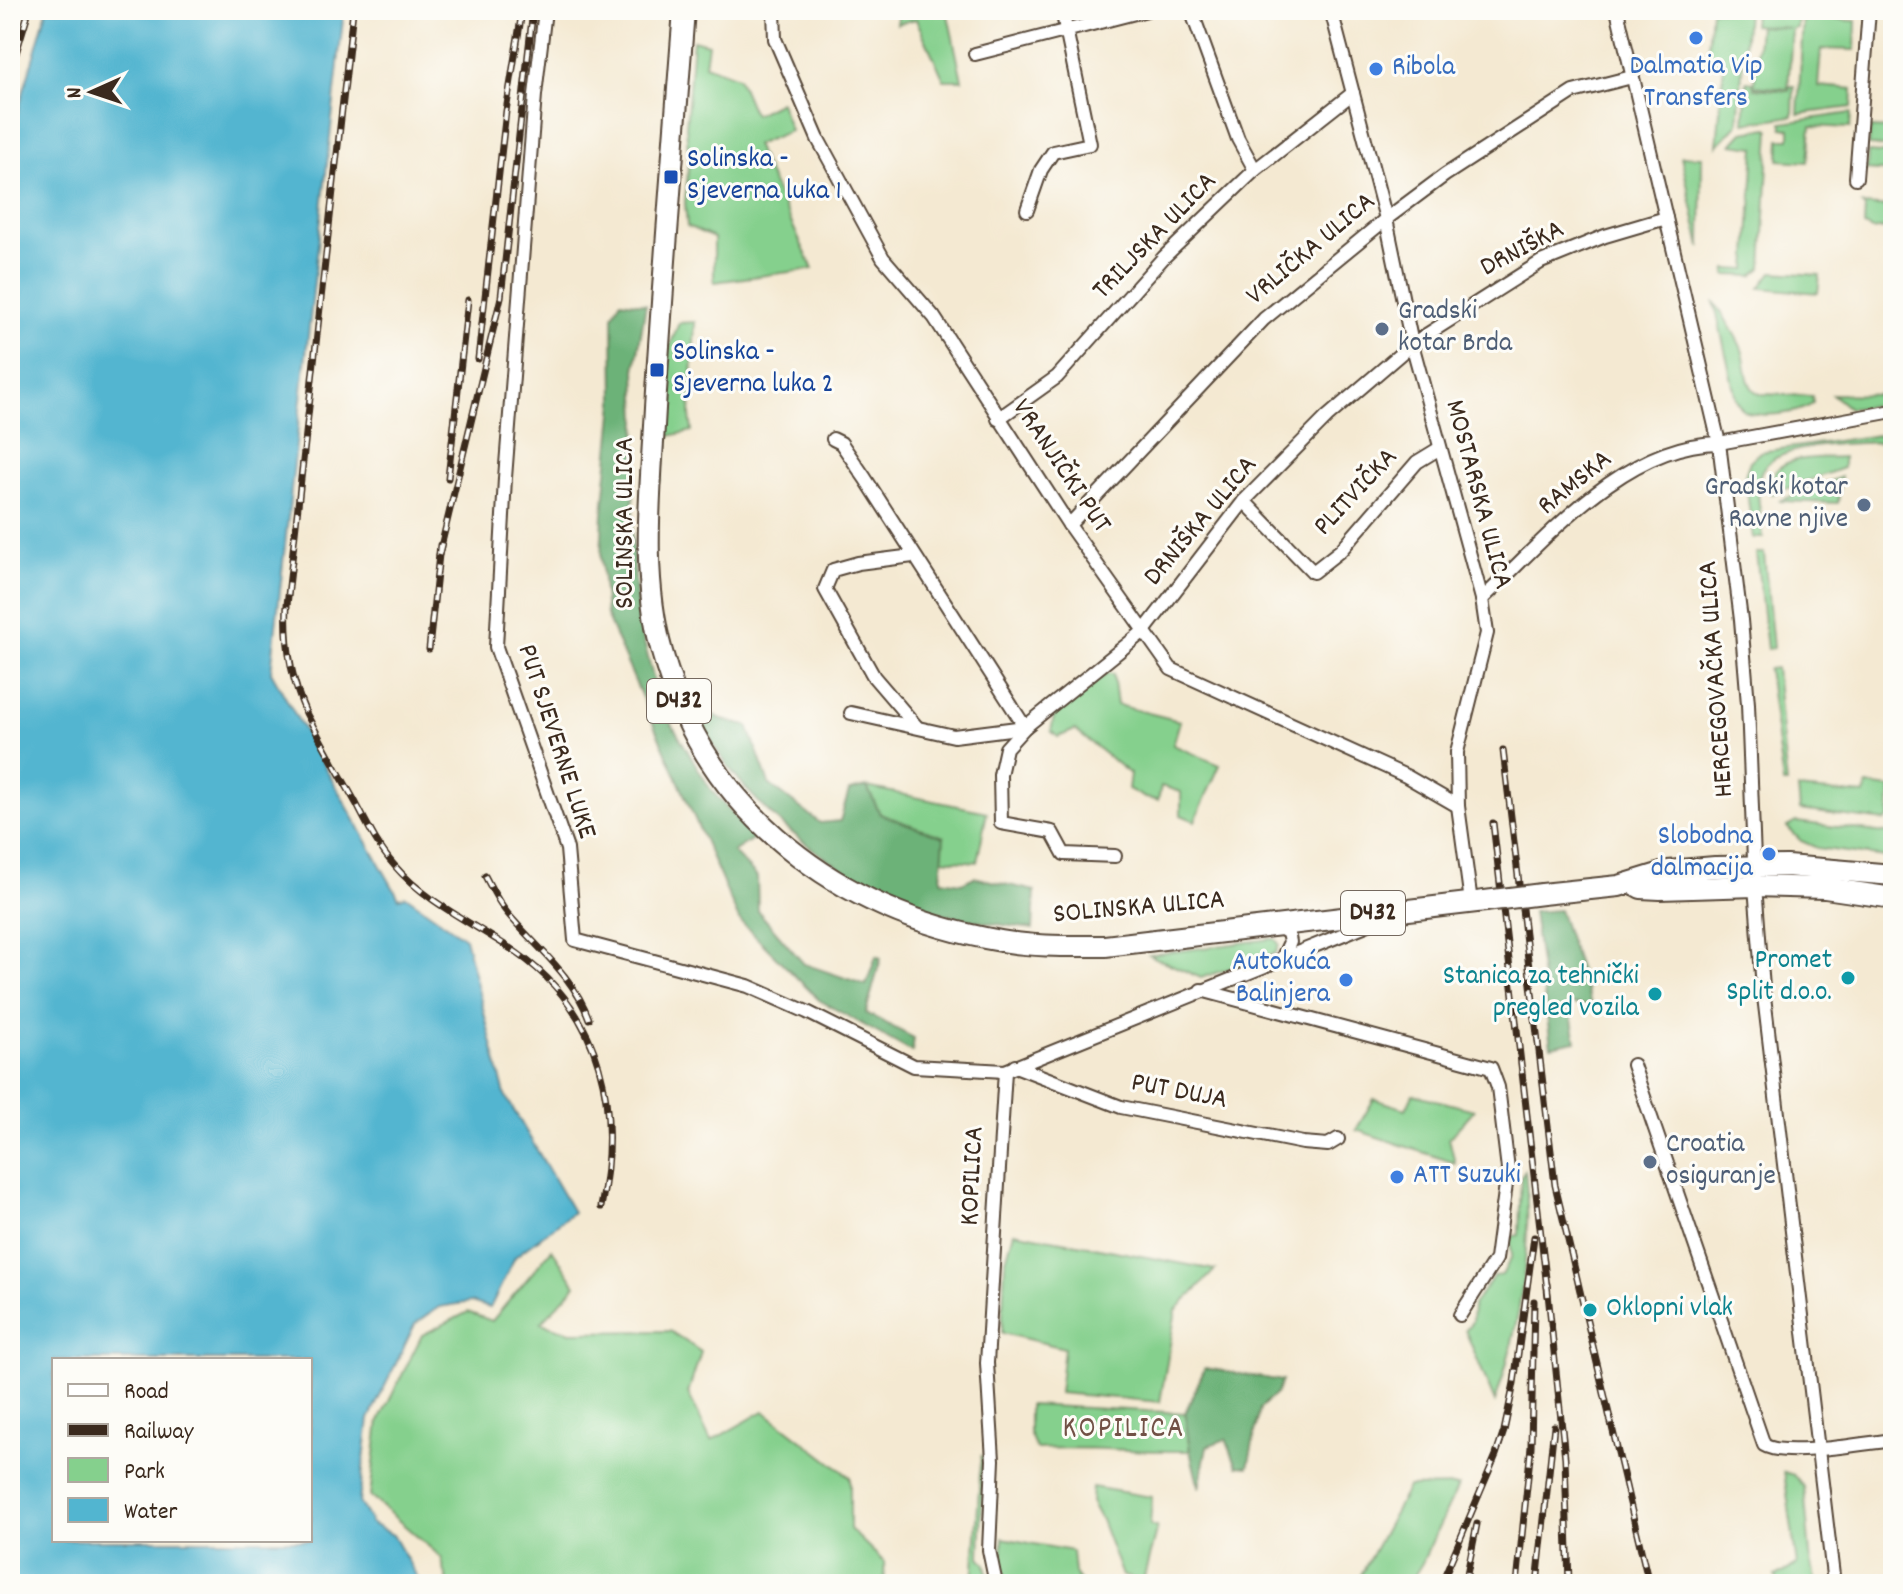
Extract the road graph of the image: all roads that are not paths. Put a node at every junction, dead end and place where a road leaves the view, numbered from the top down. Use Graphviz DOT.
graph roads {
  1 [pos="545,10"];
  2 [pos="684,10"];
  3 [pos="774,10"];
  4 [pos="1062,10"];
  5 [pos="1147,10"];
  6 [pos="1191,10"];
  7 [pos="1331,10"];
  8 [pos="1617,10"];
  9 [pos="1869,10"];
  10 [pos="1065,30"];
  11 [pos="975,54"];
  12 [pos="1632,77"];
  13 [pos="1353,93"];
  14 [pos="1255,170"];
  15 [pos="1856,178"];
  16 [pos="1027,210"];
  17 [pos="1666,218"];
  18 [pos="1386,219"];
  19 [pos="1412,344"];
  20 [pos="1893,411"];
  21 [pos="998,419"];
  22 [pos="833,439"];
  23 [pos="1719,443"];
  24 [pos="1440,448"];
  25 [pos="1244,501"];
  26 [pos="1069,525"];
  27 [pos="913,556"];
  28 [pos="1482,599"];
  29 [pos="1144,631"];
  30 [pos="851,713"];
  31 [pos="916,726"];
  32 [pos="1025,727"];
  33 [pos="1458,806"];
  34 [pos="1115,856"];
  35 [pos="1753,865"];
  36 [pos="1893,875"];
  37 [pos="1632,883"];
  38 [pos="1755,886"];
  39 [pos="1893,898"];
  40 [pos="1478,902"];
  41 [pos="1405,910"];
  42 [pos="1275,924"];
  43 [pos="1283,957"];
  44 [pos="1201,990"];
  45 [pos="1633,1065"];
  46 [pos="1010,1068"];
  47 [pos="1338,1139"];
  48 [pos="1460,1315"];
  49 [pos="1893,1440"];
  50 [pos="1817,1449"];
  51 [pos="996,1584"];
  52 [pos="1834,1584"];
  1 -- 46 [label="street, PUT SJEVERNE LUKE"];
  2 -- 42 [label="main road, SOLINSKA ULICA / D432"];
  3 -- 21 [label="street, VRANJIČKI PUT"];
  4 -- 10 [label="street"];
  5 -- 10 [label="street"];
  6 -- 14 [label="street"];
  7 -- 13 [label="street, MOSTARSKA ULICA"];
  8 -- 12 [label="street, HERCEGOVAČKA ULICA"];
  9 -- 15 [label="street"];
  10 -- 11 [label="street"];
  10 -- 16 [label="street"];
  12 -- 17 [label="street, HERCEGOVAČKA ULICA"];
  12 -- 18 [label="street, VRLIČKA ULICA"];
  13 -- 14 [label="street, TRILJSKA ULICA"];
  13 -- 18 [label="street, MOSTARSKA ULICA"];
  14 -- 21 [label="street, TRILJSKA ULICA"];
  17 -- 19 [label="street, DRNIŠKA"];
  17 -- 23 [label="street, HERCEGOVAČKA ULICA"];
  18 -- 19 [label="street, MOSTARSKA ULICA"];
  18 -- 26 [label="street, VRLIČKA ULICA"];
  19 -- 24 [label="street, MOSTARSKA ULICA"];
  19 -- 25 [label="street, DRNIŠKA ULICA"];
  20 -- 23 [label="street, RAMSKA"];
  21 -- 26 [label="street, VRANJIČKI PUT"];
  22 -- 27 [label="street"];
  23 -- 28 [label="street, RAMSKA"];
  23 -- 35 [label="street, HERCEGOVAČKA ULICA"];
  24 -- 25 [label="street, PLITVIČKA"];
  24 -- 28 [label="street, MOSTARSKA ULICA"];
  25 -- 29 [label="street, DRNIŠKA ULICA"];
  26 -- 29 [label="street, VRANJIČKI PUT"];
  27 -- 31 [label="street"];
  27 -- 32 [label="street"];
  28 -- 33 [label="street, MOSTARSKA ULICA"];
  29 -- 32 [label="street, DRNIŠKA ULICA"];
  29 -- 33 [label="street, VRANJIČKI PUT"];
  30 -- 31 [label="street"];
  31 -- 32 [label="street"];
  32 -- 34 [label="street"];
  33 -- 40 [label="street, MOSTARSKA ULICA"];
  35 -- 36 [label="main road, D432"];
  35 -- 37 [label="main road, D432"];
  35 -- 38 [label="street, HERCEGOVAČKA ULICA"];
  37 -- 38 [label="main road, D432"];
  37 -- 40 [label="main road, D432, bridge"];
  38 -- 39 [label="main road, D432"];
  38 -- 50 [label="street, HERCEGOVAČKA ULICA"];
  40 -- 41 [label="main road, SOLINSKA ULICA / D432"];
  41 -- 42 [label="main road, SOLINSKA ULICA / D432"];
  41 -- 43 [label="street"];
  42 -- 43 [label="street"];
  43 -- 44 [label="street"];
  44 -- 46 [label="street"];
  44 -- 48 [label="street"];
  45 -- 50 [label="street"];
  46 -- 47 [label="street, PUT DUJA"];
  46 -- 51 [label="street, KOPILICA"];
  49 -- 50 [label="street"];
  50 -- 52 [label="street, HERCEGOVAČKA ULICA"];
}
